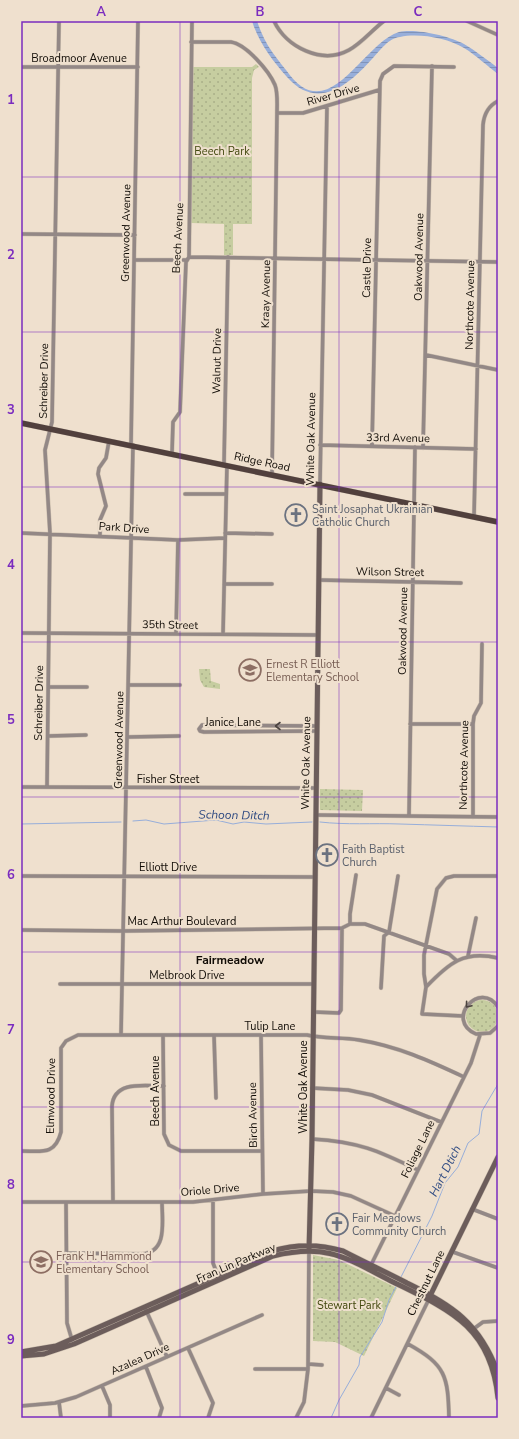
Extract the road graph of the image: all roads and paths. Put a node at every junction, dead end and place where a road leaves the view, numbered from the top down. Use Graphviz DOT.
graph roads {
  1 [pos="59,21"];
  2 [pos="138,21"];
  3 [pos="192,21"];
  4 [pos="274,21"];
  5 [pos="384,21"];
  6 [pos="468,21"];
  7 [pos="498,35"];
  8 [pos="191,42"];
  9 [pos="432,66"];
  10 [pos="21,67"];
  11 [pos="58,67"];
  12 [pos="138,67"];
  13 [pos="454,67"];
  14 [pos="379,90"];
  15 [pos="498,101"];
  16 [pos="327,106"];
  17 [pos="277,112"];
  18 [pos="21,234"];
  19 [pos="55,234"];
  20 [pos="134,235"];
  21 [pos="228,257"];
  22 [pos="188,258"];
  23 [pos="276,258"];
  24 [pos="324,258"];
  25 [pos="376,259"];
  26 [pos="134,260"];
  27 [pos="427,260"];
  28 [pos="480,261"];
  29 [pos="498,262"];
  30 [pos="426,355"];
  31 [pos="478,366"];
  32 [pos="498,370"];
  33 [pos="21,423"];
  34 [pos="51,429"];
  35 [pos="109,441"];
  36 [pos="132,445"];
  37 [pos="320,445"];
  38 [pos="372,446"];
  39 [pos="415,447"];
  40 [pos="423,448"];
  41 [pos="476,449"];
  42 [pos="172,453"];
  43 [pos="225,465"];
  44 [pos="272,475"];
  45 [pos="320,484"];
  46 [pos="185,494"];
  47 [pos="226,494"];
  48 [pos="413,504"];
  49 [pos="474,517"];
  50 [pos="498,522"];
  51 [pos="21,533"];
  52 [pos="50,533"];
  53 [pos="225,533"];
  54 [pos="272,534"];
  55 [pos="100,536"];
  56 [pos="132,538"];
  57 [pos="225,538"];
  58 [pos="178,540"];
  59 [pos="319,580"];
  60 [pos="413,582"];
  61 [pos="461,583"];
  62 [pos="224,584"];
  63 [pos="272,584"];
  64 [pos="21,633"];
  65 [pos="49,633"];
  66 [pos="130,633"];
  67 [pos="176,634"];
  68 [pos="223,634"];
  69 [pos="318,635"];
  70 [pos="482,644"];
  71 [pos="129,685"];
  72 [pos="180,685"];
  73 [pos="48,687"];
  74 [pos="87,687"];
  75 [pos="410,724"];
  76 [pos="473,724"];
  77 [pos="317,728"];
  78 [pos="86,735"];
  79 [pos="48,736"];
  80 [pos="179,736"];
  81 [pos="128,737"];
  82 [pos="21,787"];
  83 [pos="47,787"];
  84 [pos="127,788"];
  85 [pos="316,788"];
  86 [pos="316,815"];
  87 [pos="409,815"];
  88 [pos="473,817"];
  89 [pos="498,817"];
  90 [pos="356,875"];
  91 [pos="21,876"];
  92 [pos="124,876"];
  93 [pos="398,876"];
  94 [pos="498,876"];
  95 [pos="314,877"];
  96 [pos="476,918"];
  97 [pos="350,924"];
  98 [pos="342,928"];
  99 [pos="315,929"];
  100 [pos="21,930"];
  101 [pos="122,931"];
  102 [pos="388,932"];
  103 [pos="426,947"];
  104 [pos="468,956"];
  105 [pos="498,958"];
  106 [pos="456,960"];
  107 [pos="60,984"];
  108 [pos="122,984"];
  109 [pos="314,984"];
  110 [pos="426,987"];
  111 [pos="381,988"];
  112 [pos="498,1007"];
  113 [pos="314,1012"];
  114 [pos="463,1016"];
  115 [pos="498,1026"];
  116 [pos="121,1035"];
  117 [pos="163,1035"];
  118 [pos="214,1035"];
  119 [pos="261,1035"];
  120 [pos="480,1035"];
  121 [pos="313,1036"];
  122 [pos="70,1038"];
  123 [pos="464,1077"];
  124 [pos="164,1086"];
  125 [pos="312,1088"];
  126 [pos="216,1098"];
  127 [pos="441,1122"];
  128 [pos="312,1139"];
  129 [pos="21,1151"];
  130 [pos="262,1151"];
  131 [pos="498,1157"];
  132 [pos="496,1168"];
  133 [pos="418,1170"];
  134 [pos="311,1191"];
  135 [pos="263,1194"];
  136 [pos="213,1200"];
  137 [pos="21,1202"];
  138 [pos="66,1202"];
  139 [pos="113,1202"];
  140 [pos="162,1202"];
  141 [pos="472,1209"];
  142 [pos="395,1216"];
  143 [pos="498,1219"];
  144 [pos="310,1248"];
  145 [pos="453,1252"];
  146 [pos="67,1253"];
  147 [pos="370,1267"];
  148 [pos="498,1268"];
  149 [pos="219,1278"];
  150 [pos="430,1297"];
  151 [pos="146,1309"];
  152 [pos="262,1315"];
  153 [pos="498,1321"];
  154 [pos="473,1330"];
  155 [pos="73,1342"];
  156 [pos="408,1344"];
  157 [pos="188,1348"];
  158 [pos="21,1352"];
  159 [pos="21,1356"];
  160 [pos="167,1357"];
  161 [pos="322,1365"];
  162 [pos="146,1367"];
  163 [pos="308,1367"];
  164 [pos="255,1369"];
  165 [pos="497,1373"];
  166 [pos="102,1386"];
  167 [pos="386,1388"];
  168 [pos="399,1395"];
  169 [pos="498,1398"];
  170 [pos="59,1402"];
  171 [pos="21,1406"];
  172 [pos="61,1418"];
  173 [pos="110,1418"];
  174 [pos="159,1418"];
  175 [pos="208,1418"];
  176 [pos="296,1418"];
  177 [pos="371,1418"];
  178 [pos="449,1418"];
  1 -- 11 [label="street, Schreiber Drive"];
  2 -- 12 [label="street, Greenwood Avenue"];
  3 -- 8 [label="street, Beech Avenue"];
  4 -- 5 [label="street"];
  6 -- 7 [label="street"];
  8 -- 17 [label="street"];
  8 -- 22 [label="street, Beech Avenue"];
  9 -- 13 [label="street, Castle Drive"];
  9 -- 14 [label="street, Castle Drive"];
  9 -- 27 [label="street, Oakwood Avenue"];
  10 -- 11 [label="street, Broadmoor Avenue"];
  11 -- 12 [label="street, Broadmoor Avenue"];
  11 -- 19 [label="street, Schreiber Drive"];
  12 -- 20 [label="street, Greenwood Avenue"];
  14 -- 16 [label="street, River Drive"];
  14 -- 25 [label="street, Castle Drive"];
  15 -- 28 [label="street, Northcote Avenue"];
  16 -- 17 [label="street, River Drive"];
  16 -- 24 [label="street, White Oak Avenue"];
  17 -- 23 [label="street, Kraay Avenue"];
  18 -- 19 [label="street"];
  19 -- 20 [label="street"];
  19 -- 34 [label="street, Schreiber Drive"];
  20 -- 26 [label="street, Greenwood Avenue"];
  21 -- 22 [label="street"];
  21 -- 23 [label="street"];
  21 -- 43 [label="street, Walnut Drive"];
  22 -- 26 [label="street"];
  22 -- 42 [label="street, Beech Avenue"];
  23 -- 24 [label="street"];
  23 -- 44 [label="street, Kraay Avenue"];
  24 -- 25 [label="street"];
  24 -- 37 [label="street, White Oak Avenue"];
  25 -- 27 [label="street"];
  25 -- 38 [label="street, Castle Drive"];
  26 -- 36 [label="street, Greenwood Avenue"];
  27 -- 28 [label="street"];
  27 -- 30 [label="street, Oakwood Avenue"];
  28 -- 29 [label="street"];
  28 -- 31 [label="street, Northcote Avenue"];
  30 -- 31 [label="street"];
  30 -- 40 [label="street, Oakwood Avenue"];
  31 -- 32 [label="street"];
  31 -- 41 [label="street, Northcote Avenue"];
  33 -- 34 [label="main road, Ridge Road"];
  34 -- 35 [label="main road, Ridge Road"];
  34 -- 52 [label="street, Schreiber Drive"];
  35 -- 36 [label="main road, Ridge Road"];
  35 -- 55 [label="street"];
  36 -- 42 [label="main road, Ridge Road"];
  36 -- 56 [label="street, Greenwood Avenue"];
  37 -- 38 [label="street, 33rd Avenue"];
  37 -- 45 [label="street, White Oak Avenue"];
  38 -- 39 [label="street, 33rd Avenue"];
  39 -- 40 [label="street, 33rd Avenue"];
  39 -- 48 [label="street, Oakwood Avenue"];
  40 -- 41 [label="street, 33rd Avenue"];
  41 -- 49 [label="street, Northcote Avenue"];
  42 -- 43 [label="main road, Ridge Road"];
  43 -- 44 [label="main road, Ridge Road"];
  43 -- 47 [label="street, Walnut Drive"];
  44 -- 45 [label="main road, Ridge Road"];
  45 -- 48 [label="main road, Ridge Road"];
  45 -- 59 [label="street, White Oak Avenue"];
  46 -- 47 [label="street"];
  47 -- 53 [label="street, Walnut Drive"];
  48 -- 49 [label="main road, Ridge Road"];
  48 -- 60 [label="street, Oakwood Avenue"];
  49 -- 50 [label="main road, Ridge Road"];
  51 -- 52 [label="street, Park Drive"];
  52 -- 55 [label="street, Park Drive"];
  52 -- 65 [label="street, Schreiber Drive"];
  53 -- 54 [label="street"];
  53 -- 57 [label="street, Walnut Drive"];
  55 -- 56 [label="street, Park Drive"];
  56 -- 58 [label="street, Park Drive"];
  56 -- 66 [label="street, Greenwood Avenue"];
  57 -- 58 [label="street, Park Drive"];
  57 -- 62 [label="street, Walnut Drive"];
  58 -- 67 [label="street"];
  59 -- 60 [label="street, Wilson Street"];
  59 -- 69 [label="street, White Oak Avenue"];
  60 -- 61 [label="street, Wilson Street"];
  60 -- 75 [label="street, Oakwood Avenue"];
  62 -- 63 [label="street"];
  62 -- 68 [label="street, Walnut Drive"];
  64 -- 65 [label="street, 35th Street"];
  65 -- 66 [label="street, 35th Street"];
  65 -- 73 [label="street, Schreiber Drive"];
  66 -- 67 [label="street, 35th Street"];
  66 -- 71 [label="street, Greenwood Avenue"];
  67 -- 68 [label="street, 35th Street"];
  68 -- 69 [label="street, 35th Street"];
  69 -- 77 [label="street, White Oak Avenue"];
  70 -- 76 [label="street, Northcote Avenue"];
  71 -- 72 [label="street"];
  71 -- 81 [label="street, Greenwood Avenue"];
  73 -- 74 [label="street"];
  73 -- 79 [label="street, Schreiber Drive"];
  75 -- 76 [label="street"];
  75 -- 87 [label="street, Oakwood Avenue"];
  76 -- 88 [label="street, Northcote Avenue"];
  77 -- 77 [label="street, Janice Lane, one-way"];
  77 -- 85 [label="street, White Oak Avenue"];
  78 -- 79 [label="street"];
  79 -- 83 [label="street, Schreiber Drive"];
  80 -- 81 [label="street"];
  81 -- 84 [label="street, Greenwood Avenue"];
  82 -- 83 [label="street, Fisher Street"];
  83 -- 84 [label="street, Fisher Street"];
  84 -- 85 [label="street, Fisher Street"];
  84 -- 92 [label="street, Greenwood Avenue"];
  85 -- 86 [label="street, White Oak Avenue"];
  86 -- 87 [label="street"];
  86 -- 95 [label="street, White Oak Avenue"];
  87 -- 88 [label="street"];
  88 -- 89 [label="street"];
  90 -- 97 [label="street"];
  91 -- 92 [label="street, Elliott Drive"];
  92 -- 95 [label="street, Elliott Drive"];
  92 -- 101 [label="street, Greenwood Avenue"];
  93 -- 102 [label="street"];
  94 -- 103 [label="street"];
  95 -- 99 [label="street, White Oak Avenue"];
  96 -- 104 [label="street"];
  97 -- 98 [label="street"];
  97 -- 102 [label="street"];
  98 -- 99 [label="street, Mac Arthur Boulevard"];
  98 -- 113 [label="street"];
  99 -- 101 [label="street, Mac Arthur Boulevard"];
  99 -- 109 [label="street, White Oak Avenue"];
  100 -- 101 [label="street, Mac Arthur Boulevard"];
  101 -- 108 [label="street, Greenwood Avenue"];
  102 -- 103 [label="street"];
  102 -- 111 [label="street"];
  103 -- 106 [label="street"];
  103 -- 110 [label="street"];
  104 -- 105 [label="street"];
  104 -- 106 [label="street"];
  106 -- 110 [label="street"];
  107 -- 108 [label="street, Melbrook Drive"];
  108 -- 109 [label="street, Melbrook Drive"];
  108 -- 116 [label="street, Greenwood Avenue"];
  109 -- 113 [label="street, White Oak Avenue"];
  110 -- 114 [label="street"];
  112 -- 114 [label="street, one-way"];
  113 -- 121 [label="street, White Oak Avenue"];
  114 -- 120 [label="street"];
  115 -- 120 [label="street"];
  116 -- 117 [label="street, Tulip Lane"];
  116 -- 122 [label="street, Tulip Lane"];
  117 -- 118 [label="street, Tulip Lane"];
  117 -- 124 [label="street, Beech Avenue"];
  118 -- 119 [label="street, Tulip Lane"];
  118 -- 126 [label="street"];
  119 -- 121 [label="street, Tulip Lane"];
  119 -- 130 [label="street, Birch Avenue"];
  120 -- 123 [label="street, Foliage Lane"];
  121 -- 123 [label="street, Tulip Lane"];
  121 -- 125 [label="street, White Oak Avenue"];
  122 -- 129 [label="street, Elmwood Drive"];
  123 -- 127 [label="street, Foliage Lane"];
  124 -- 130 [label="street, Beech Avenue"];
  124 -- 139 [label="street"];
  125 -- 127 [label="street"];
  125 -- 128 [label="street, White Oak Avenue"];
  127 -- 133 [label="street, Foliage Lane"];
  128 -- 133 [label="street"];
  128 -- 134 [label="street, White Oak Avenue"];
  130 -- 135 [label="street, Birch Avenue"];
  131 -- 132 [label="street, Chestnut Lane"];
  132 -- 141 [label="street, Chestnut Lane"];
  133 -- 142 [label="street, Foliage Lane"];
  134 -- 135 [label="street, Oriole Drive"];
  134 -- 142 [label="street, Oriole Drive"];
  134 -- 144 [label="street, White Oak Avenue"];
  135 -- 136 [label="street, Oriole Drive"];
  136 -- 140 [label="street, Oriole Drive"];
  136 -- 149 [label="street"];
  137 -- 138 [label="street, Oriole Drive"];
  138 -- 139 [label="street, Oriole Drive"];
  138 -- 146 [label="street"];
  139 -- 140 [label="street, Oriole Drive"];
  140 -- 146 [label="street"];
  141 -- 143 [label="street"];
  141 -- 145 [label="street, Chestnut Lane"];
  142 -- 147 [label="street, Foliage Lane"];
  144 -- 147 [label="street, Fran Lin Parkway"];
  144 -- 149 [label="street, Fran Lin Parkway"];
  144 -- 163 [label="street, White Oak Avenue"];
  145 -- 148 [label="street"];
  145 -- 150 [label="street, Chestnut Lane"];
  146 -- 155 [label="street"];
  147 -- 150 [label="street, Fran Lin Parkway"];
  149 -- 151 [label="street, Fran Lin Parkway"];
  150 -- 154 [label="street, Fran Lin Parkway"];
  150 -- 156 [label="street, Chestnut Lane"];
  151 -- 155 [label="street, Fran Lin Parkway"];
  151 -- 160 [label="street"];
  152 -- 157 [label="street, Azalea Drive"];
  153 -- 154 [label="street"];
  154 -- 165 [label="street, Fran Lin Parkway"];
  155 -- 158 [label="street, Fran Lin Parkway"];
  155 -- 159 [label="street, Fran Lin Parkway"];
  156 -- 167 [label="street, Chestnut Lane"];
  156 -- 178 [label="street"];
  157 -- 160 [label="street, Azalea Drive"];
  157 -- 175 [label="street"];
  160 -- 162 [label="street, Azalea Drive"];
  161 -- 163 [label="street"];
  162 -- 166 [label="street, Azalea Drive"];
  162 -- 174 [label="street"];
  163 -- 164 [label="street"];
  163 -- 176 [label="street, White Oak Avenue"];
  165 -- 169 [label="street, Fran Lin Parkway"];
  166 -- 170 [label="street, Azalea Drive"];
  166 -- 173 [label="street"];
  167 -- 168 [label="street"];
  167 -- 177 [label="street, Chestnut Lane"];
  170 -- 171 [label="street, Azalea Drive"];
  170 -- 172 [label="street"];
}
